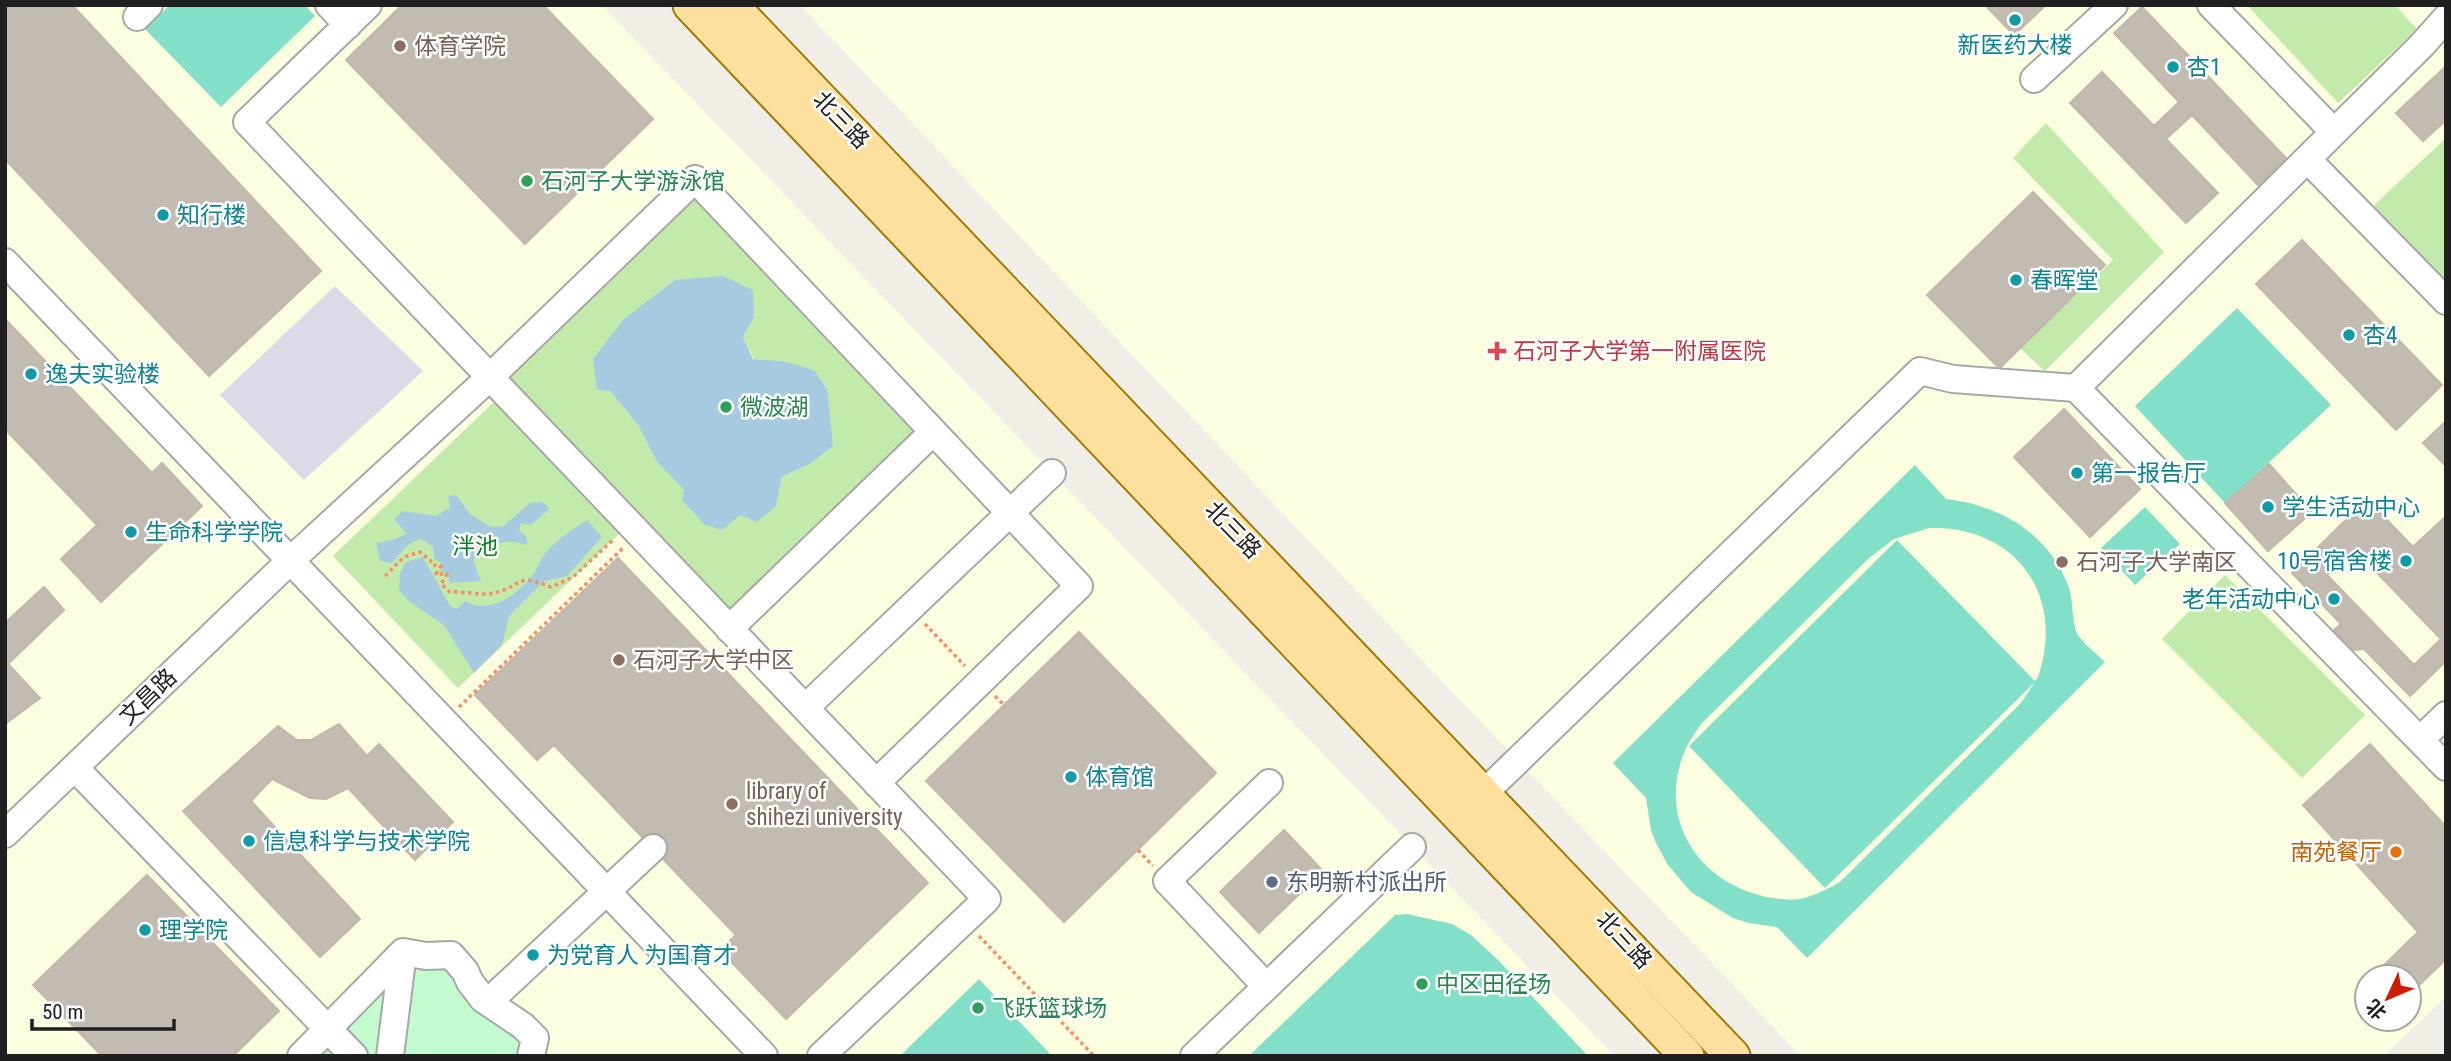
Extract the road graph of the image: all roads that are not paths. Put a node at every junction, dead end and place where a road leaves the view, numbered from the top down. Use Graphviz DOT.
graph roads {
  1 [pos="329,5"];
  2 [pos="368,5"];
  3 [pos="690,5"];
  4 [pos="731,5"];
  5 [pos="2114,5"];
  6 [pos="2211,5"];
  7 [pos="2446,18"];
  8 [pos="348,25"];
  9 [pos="2034,79"];
  10 [pos="2334,132"];
  11 [pos="2307,159"];
  12 [pos="5,262"];
  13 [pos="2446,301"];
  14 [pos="490,377"];
  15 [pos="2076,388"];
  16 [pos="933,432"];
  17 [pos="1052,473"];
  18 [pos="1010,513"];
  19 [pos="292,559"];
  20 [pos="729,629"];
  21 [pos="804,708"];
  22 [pos="2446,715"];
  23 [pos="2420,740"];
  24 [pos="2446,767"];
  25 [pos="75,768"];
  26 [pos="876,783"];
  27 [pos="1269,783"];
  28 [pos="1484,793"];
  29 [pos="5,835"];
  30 [pos="1412,847"];
  31 [pos="653,848"];
  32 [pos="607,891"];
  33 [pos="403,952"];
  34 [pos="1266,986"];
  35 [pos="499,992"];
  36 [pos="327,1030"];
  37 [pos="301,1056"];
  38 [pos="354,1056"];
  39 [pos="390,1056"];
  40 [pos="531,1056"];
  41 [pos="764,1056"];
  42 [pos="821,1056"];
  43 [pos="1194,1056"];
  44 [pos="1687,1056"];
  45 [pos="1733,1056"];
  1 -- 8 [label="lane"];
  2 -- 8 [label="lane"];
  3 -- 44 [label="main road, 北三路"];
  4 -- 28 [label="main road, 北三路"];
  5 -- 9 [label="lane"];
  6 -- 10 [label="lane"];
  7 -- 10 [label="lane"];
  8 -- 14 [label="lane"];
  10 -- 11 [label="lane"];
  11 -- 13 [label="lane"];
  11 -- 15 [label="lane"];
  12 -- 19 [label="lane"];
  14 -- 16 [label="lane, 文昌路"];
  14 -- 19 [label="lane, 文昌路"];
  14 -- 20 [label="lane"];
  15 -- 23 [label="lane"];
  15 -- 28 [label="lane"];
  16 -- 18 [label="lane"];
  16 -- 20 [label="lane"];
  17 -- 18 [label="lane"];
  18 -- 21 [label="lane"];
  18 -- 26 [label="lane"];
  19 -- 25 [label="lane, 文昌路"];
  19 -- 32 [label="lane"];
  20 -- 21 [label="lane"];
  21 -- 26 [label="lane"];
  22 -- 23 [label="lane"];
  23 -- 24 [label="lane"];
  25 -- 29 [label="lane, 文昌路"];
  25 -- 36 [label="lane"];
  26 -- 42 [label="lane"];
  27 -- 34 [label="lane"];
  28 -- 45 [label="main road, 北三路"];
  30 -- 34 [label="lane"];
  31 -- 32 [label="lane"];
  32 -- 35 [label="lane"];
  32 -- 41 [label="lane"];
  33 -- 36 [label="lane"];
  33 -- 39 [label="lane"];
  33 -- 40 [label="lane"];
  34 -- 43 [label="lane"];
  36 -- 37 [label="lane"];
  36 -- 38 [label="lane"];
}
